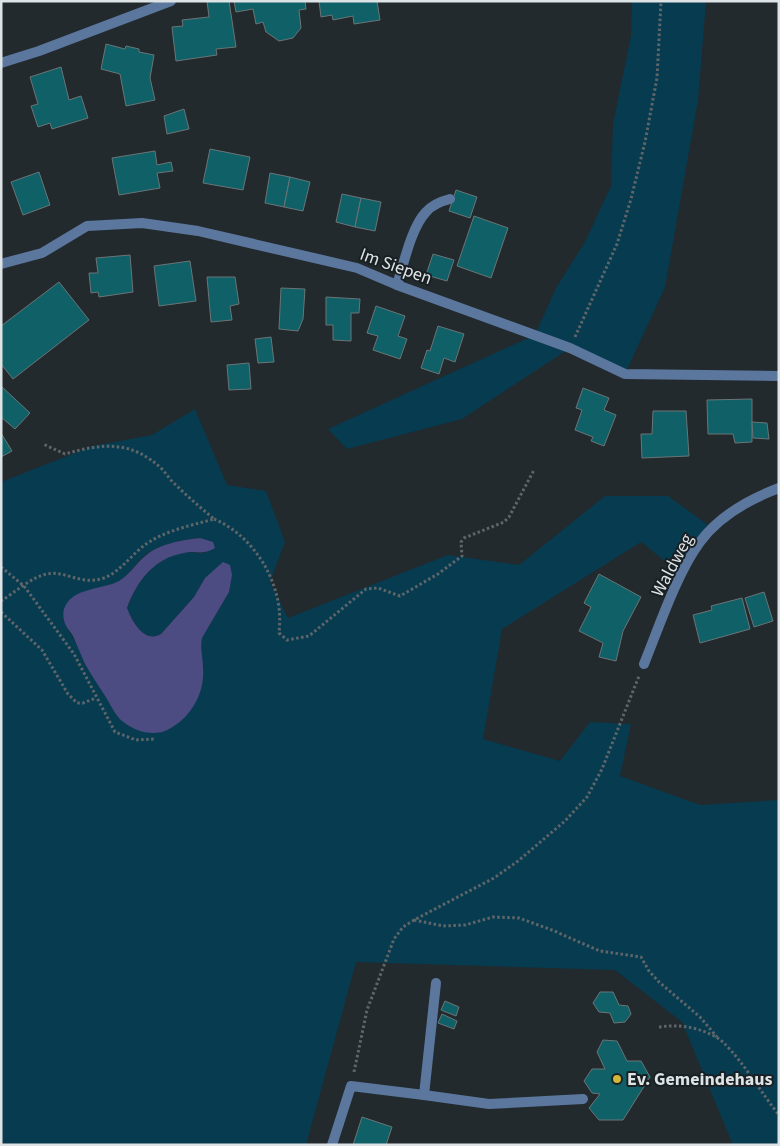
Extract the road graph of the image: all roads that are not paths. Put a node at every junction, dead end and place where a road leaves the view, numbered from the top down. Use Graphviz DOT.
graph roads {
  1 [pos="171,1"];
  2 [pos="1,63"];
  3 [pos="450,199"];
  4 [pos="1,264"];
  5 [pos="398,284"];
  6 [pos="779,376"];
  7 [pos="779,488"];
  8 [pos="644,664"];
  9 [pos="436,983"];
  10 [pos="424,1095"];
  11 [pos="583,1099"];
  12 [pos="332,1145"];
  1 -- 2 [label="street"];
  3 -- 5 [label="street"];
  4 -- 5 [label="street, Im Siepen"];
  5 -- 6 [label="street, Im Siepen"];
  7 -- 8 [label="street, Waldweg"];
  9 -- 10 [label="street"];
  10 -- 11 [label="street"];
  10 -- 12 [label="street"];
}
